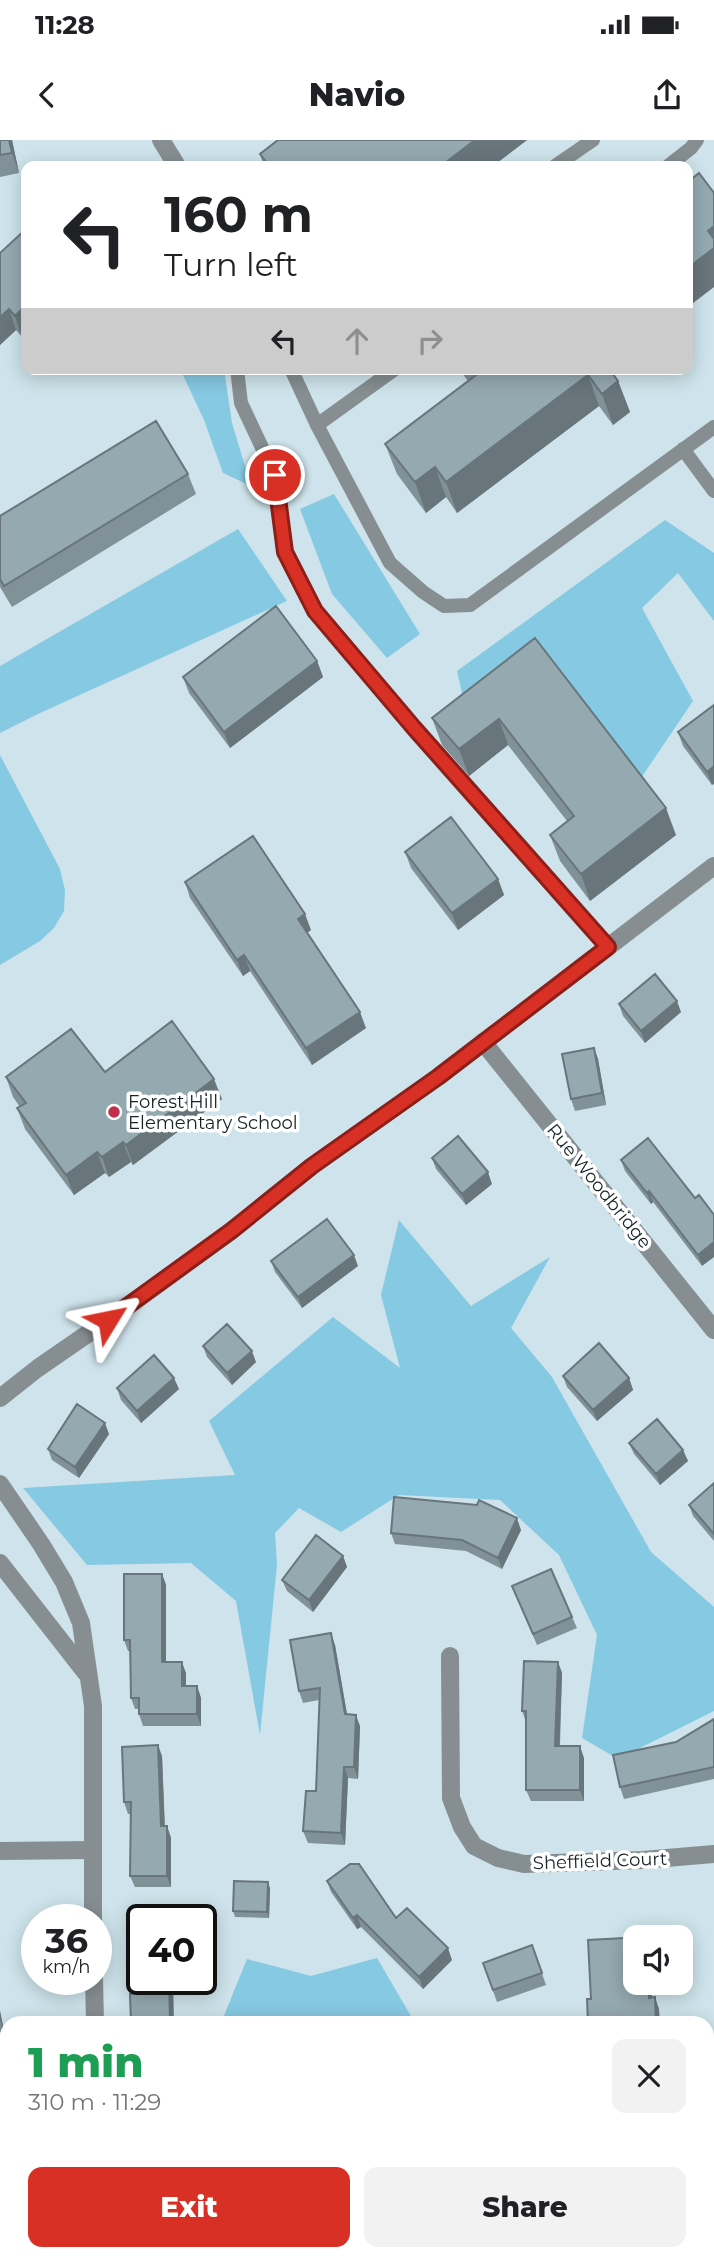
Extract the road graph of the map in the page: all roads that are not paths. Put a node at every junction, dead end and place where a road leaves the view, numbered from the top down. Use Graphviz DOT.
graph roads {
  1 [pos="161,140"];
  2 [pos="593,140"];
  3 [pos="697,140"];
  4 [pos="174,161"];
  5 [pos="562,161"];
  6 [pos="674,161"];
  7 [pos="238,375"];
  8 [pos="295,375"];
  9 [pos="387,375"];
  10 [pos="317,425"];
  11 [pos="714,427"];
  12 [pos="683,449"];
  13 [pos="714,491"];
  14 [pos="714,866"];
  15 [pos="608,947"];
  16 [pos="483,1042"];
  17 [pos="714,1330"];
  18 [pos="0,1398"];
  19 [pos="0,1484"];
  20 [pos="0,1563"];
  21 [pos="450,1656"];
  22 [pos="88,1676"];
  23 [pos="92,1850"];
  24 [pos="0,1851"];
  25 [pos="714,1854"];
  26 [pos="93,1904"];
  27 [pos="94,1995"];
  28 [pos="95,2016"];
  1 -- 4 [label="street"];
  2 -- 5 [label="lane"];
  3 -- 6 [label="lane"];
  7 -- 15 [label="lane"];
  8 -- 10 [label="lane"];
  9 -- 10 [label="lane"];
  10 -- 12 [label="lane"];
  11 -- 12 [label="lane"];
  12 -- 13 [label="lane"];
  14 -- 15 [label="street"];
  15 -- 16 [label="street"];
  16 -- 17 [label="street, Rue Woodbridge"];
  16 -- 18 [label="street"];
  19 -- 22 [label="street"];
  20 -- 22 [label="street"];
  21 -- 25 [label="street, Sheffield Court"];
  22 -- 23 [label="street"];
  23 -- 24 [label="street"];
  23 -- 26 [label="street"];
  27 -- 28 [label="street"];
}
